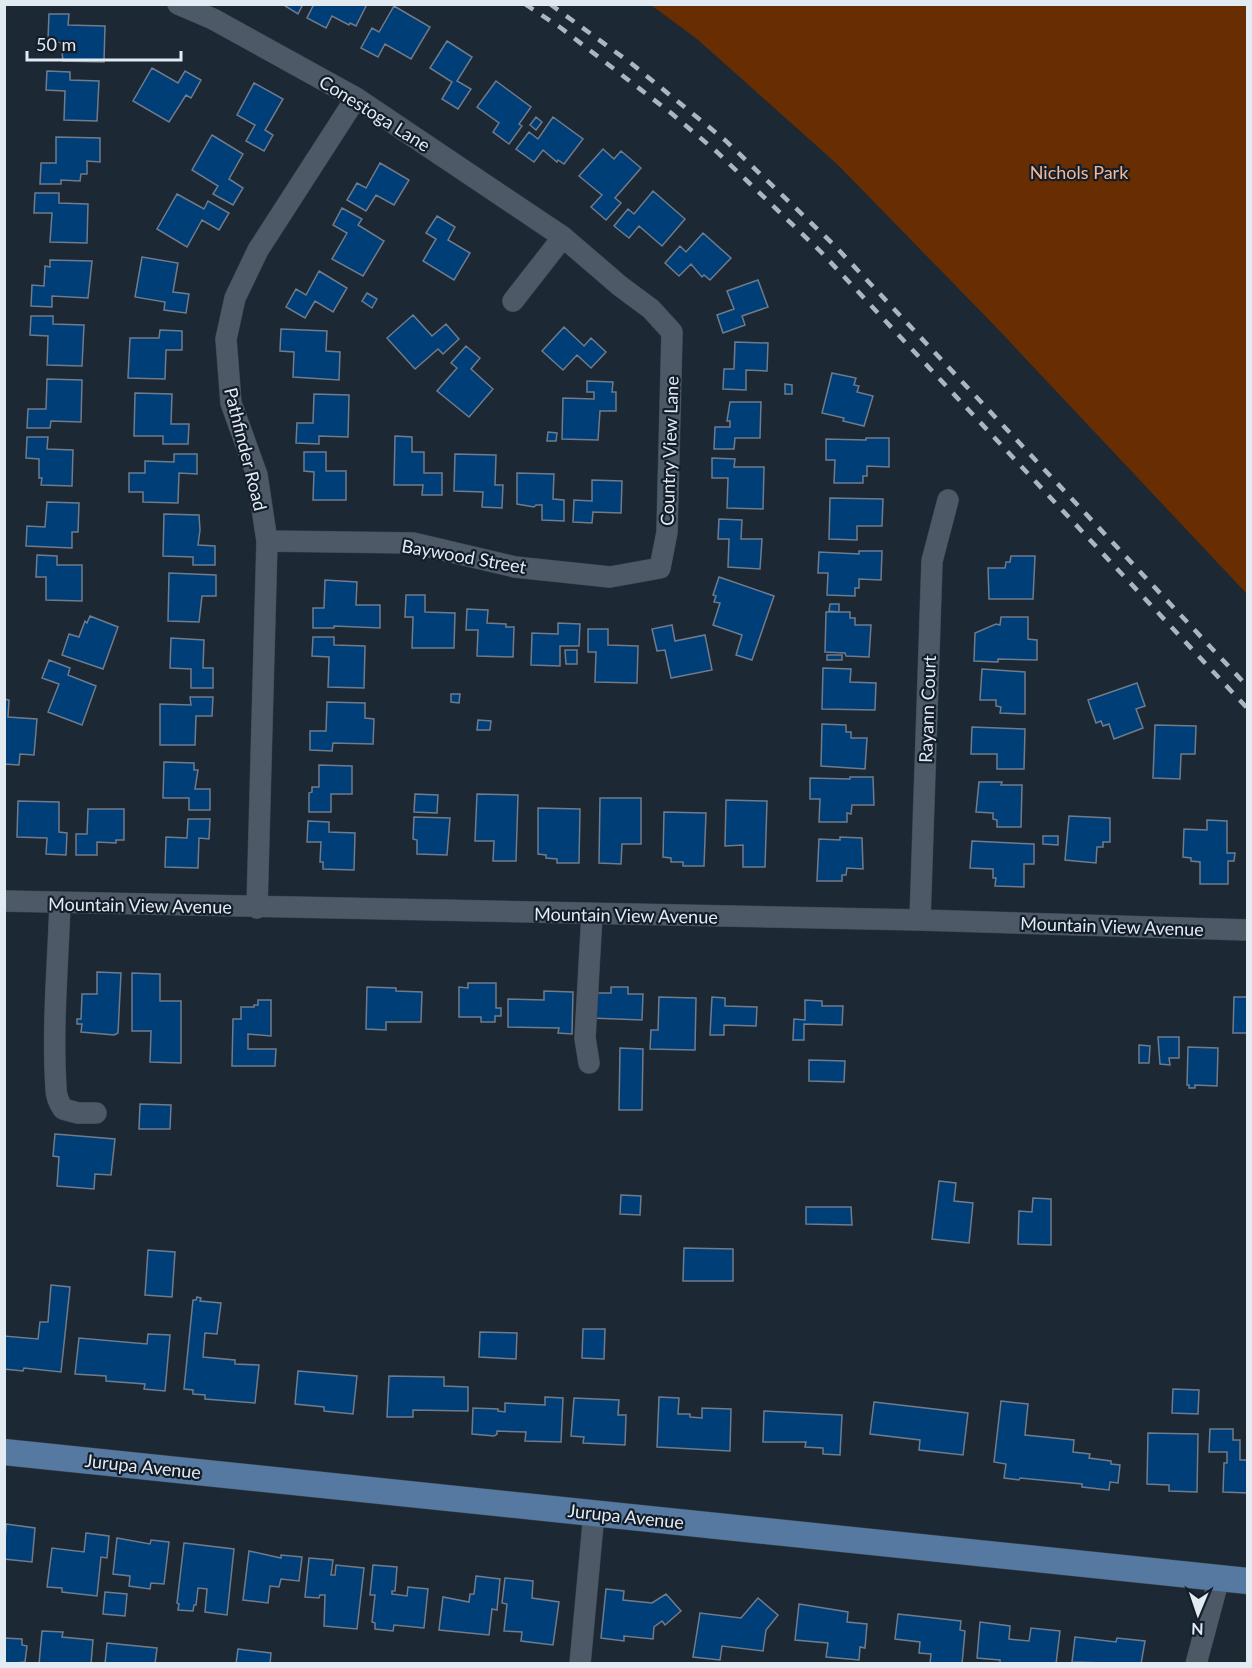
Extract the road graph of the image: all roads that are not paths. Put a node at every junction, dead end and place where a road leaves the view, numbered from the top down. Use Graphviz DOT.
graph roads {
  1 [pos="178,4"];
  2 [pos="356,98"];
  3 [pos="563,237"];
  4 [pos="513,301"];
  5 [pos="672,333"];
  6 [pos="948,500"];
  7 [pos="267,541"];
  8 [pos="660,568"];
  9 [pos="4,902"];
  10 [pos="60,903"];
  11 [pos="257,908"];
  12 [pos="592,914"];
  13 [pos="920,920"];
  14 [pos="1248,930"];
  15 [pos="589,1063"];
  16 [pos="96,1113"];
  17 [pos="4,1452"];
  18 [pos="594,1513"];
  19 [pos="1219,1578"];
  20 [pos="1248,1581"];
  21 [pos="580,1664"];
  22 [pos="1196,1664"];
  1 -- 2 [label="street, Conestoga Lane"];
  2 -- 3 [label="street, Conestoga Lane"];
  2 -- 7 [label="street, Pathfinder Road"];
  3 -- 4 [label="street"];
  3 -- 5 [label="street, Conestoga Lane"];
  5 -- 8 [label="street, Country View Lane"];
  6 -- 13 [label="street, Rayann Court"];
  7 -- 8 [label="street, Baywood Street"];
  7 -- 11 [label="street, Pathfinder Road"];
  9 -- 10 [label="street, Mountain View Avenue"];
  10 -- 11 [label="street, Mountain View Avenue"];
  10 -- 16 [label="street"];
  11 -- 12 [label="street, Mountain View Avenue"];
  12 -- 13 [label="street, Mountain View Avenue"];
  12 -- 15 [label="street"];
  13 -- 14 [label="street, Mountain View Avenue"];
  17 -- 18 [label="main road, Jurupa Avenue"];
  18 -- 19 [label="main road, Jurupa Avenue"];
  18 -- 21 [label="street"];
  19 -- 20 [label="main road, Jurupa Avenue"];
  19 -- 22 [label="street"];
}
